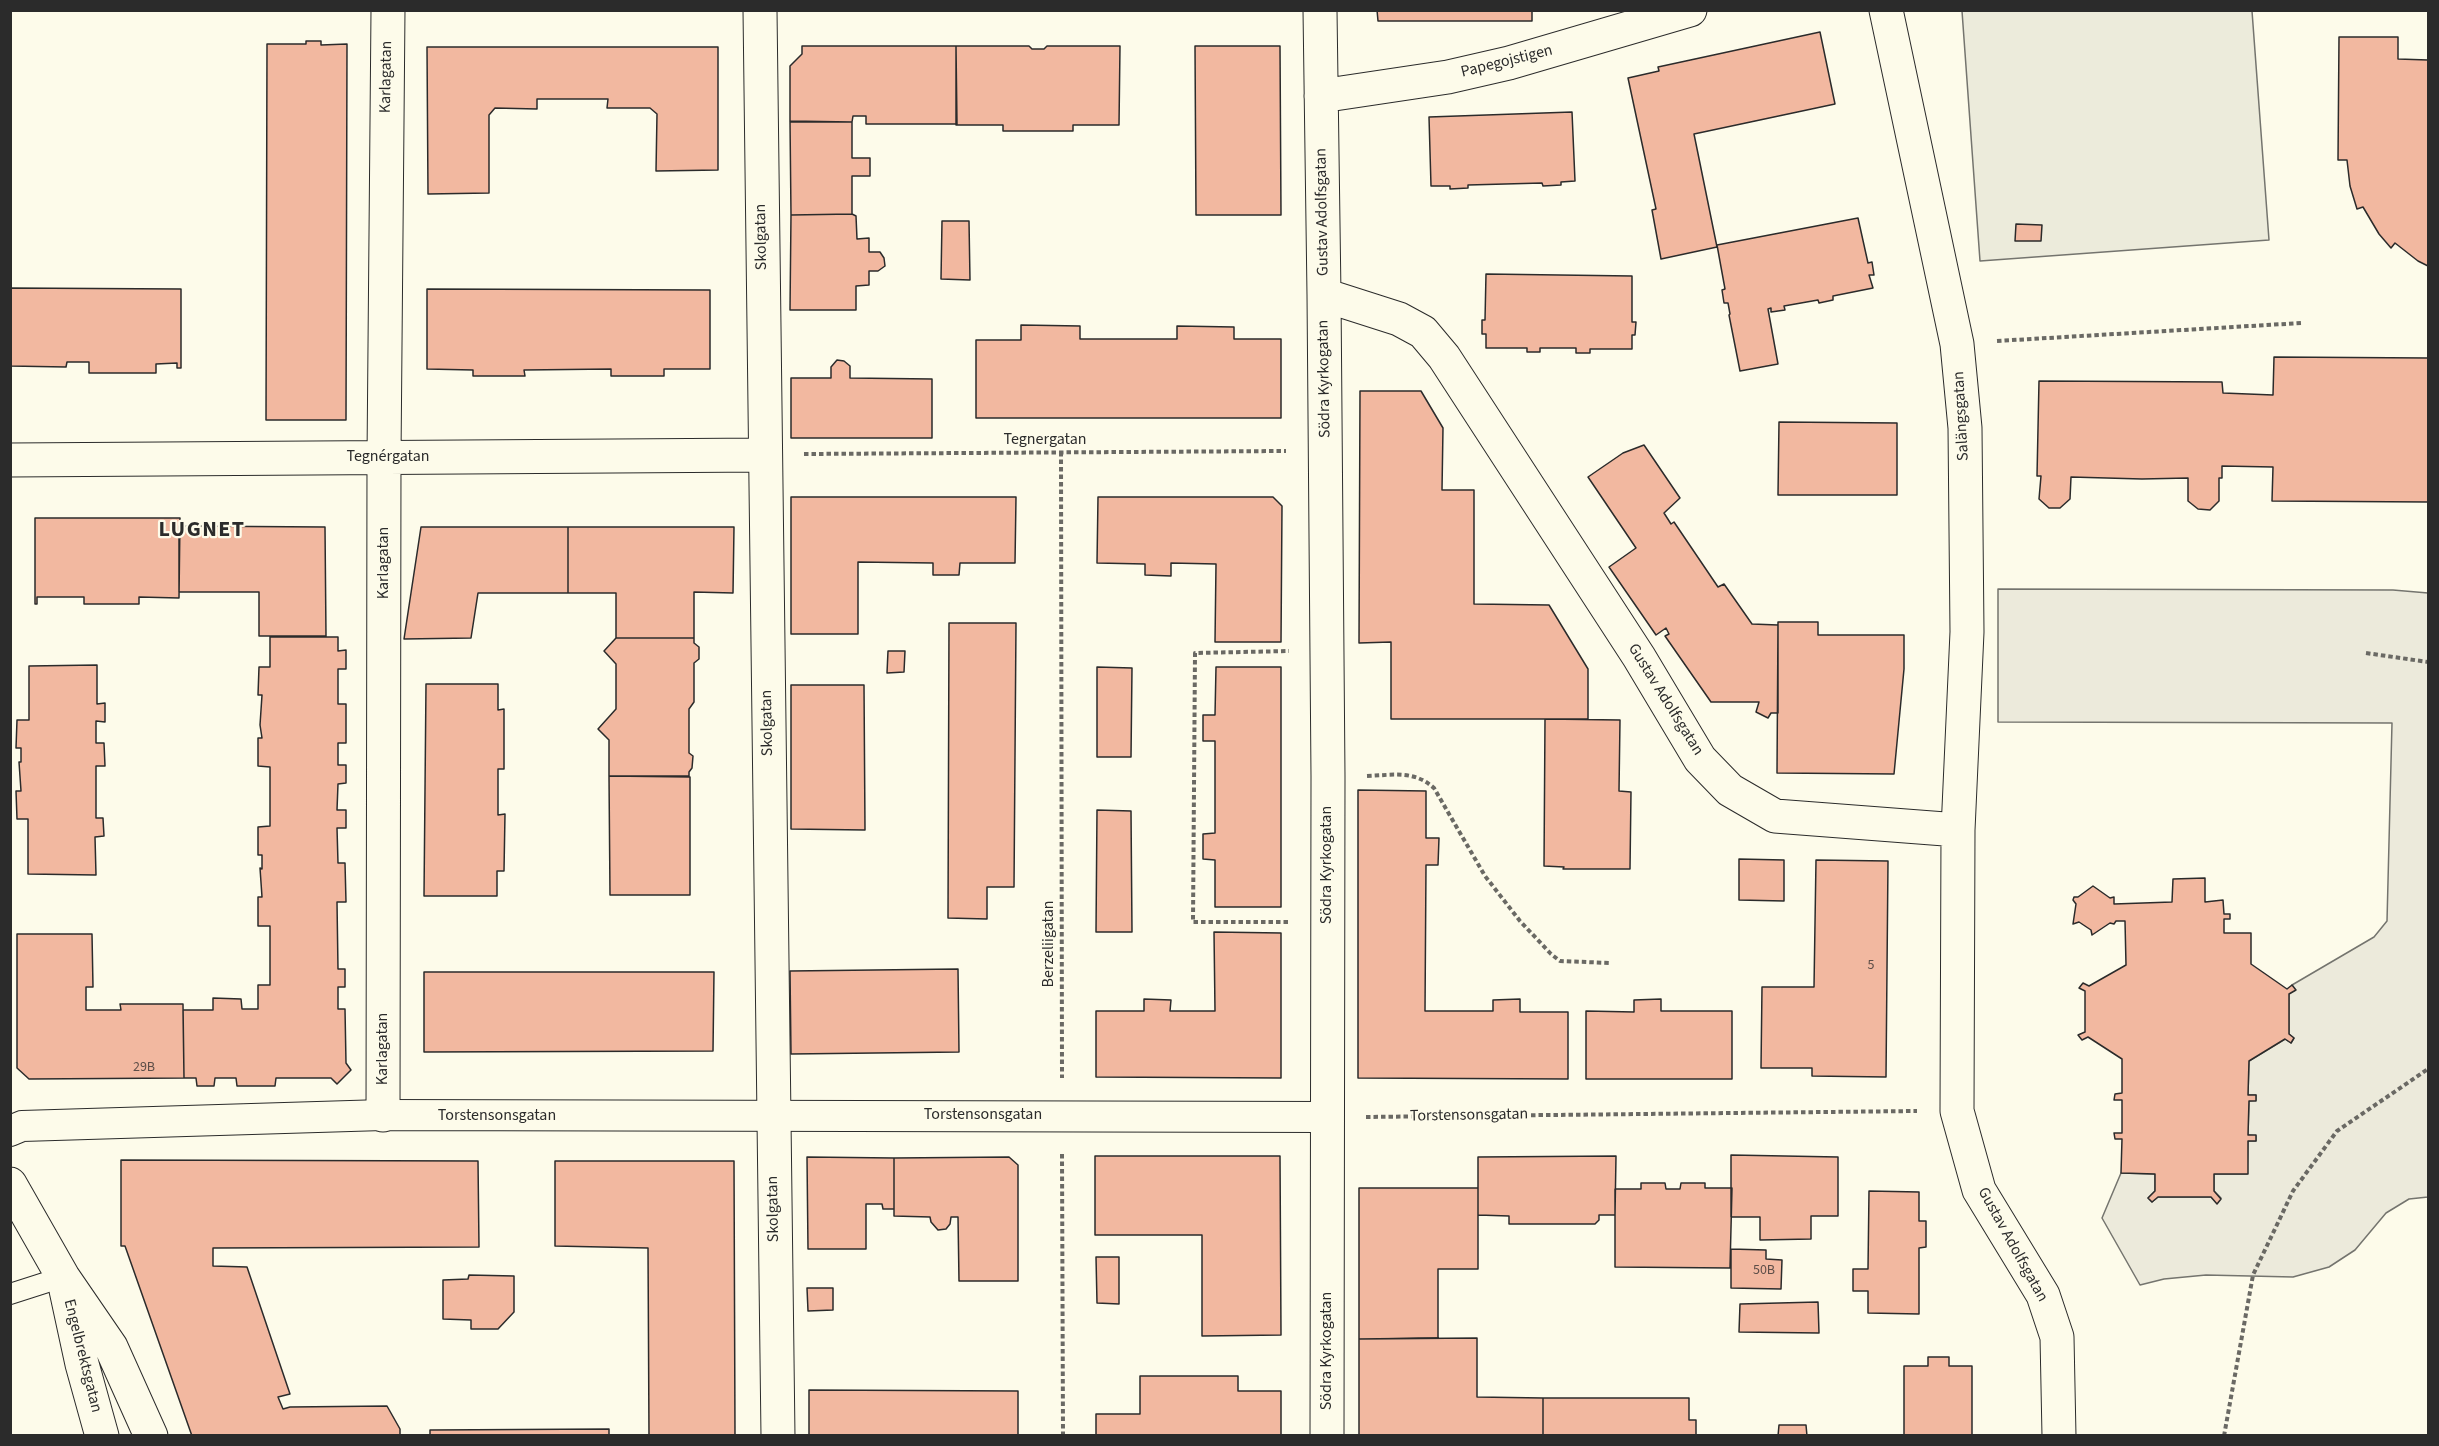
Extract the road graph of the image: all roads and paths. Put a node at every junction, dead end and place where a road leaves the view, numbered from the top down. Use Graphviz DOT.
graph roads {
  1 [pos="388,10"];
  2 [pos="760,10"];
  3 [pos="1320,10"];
  4 [pos="1690,10"];
  5 [pos="1886,10"];
  6 [pos="1321,96"];
  7 [pos="1324,295"];
  8 [pos="2301,323"];
  9 [pos="1957,344"];
  10 [pos="1326,450"];
  11 [pos="1061,452"];
  12 [pos="765,455"];
  13 [pos="384,457"];
  14 [pos="10,460"];
  15 [pos="1326,650"];
  16 [pos="2366,653"];
  17 [pos="2428,662"];
  18 [pos="1328,776"];
  19 [pos="1958,830"];
  20 [pos="1326,922"];
  21 [pos="1610,963"];
  22 [pos="2428,1069"];
  23 [pos="1957,1110"];
  24 [pos="383,1115"];
  25 [pos="1062,1115"];
  26 [pos="773,1117"];
  27 [pos="1326,1117"];
  28 [pos="10,1131"];
  29 [pos="10,1184"];
  30 [pos="63,1277"];
  31 [pos="10,1294"];
  32 [pos="102,1436"];
  33 [pos="151,1436"];
  34 [pos="778,1436"];
  35 [pos="1063,1436"];
  36 [pos="1327,1436"];
  37 [pos="2059,1436"];
  38 [pos="2223,1436"];
  1 -- 13 [label="street, Karlagatan"];
  2 -- 12 [label="street, Skolgatan"];
  3 -- 6 [label="street, Gustav Adolfsgatan"];
  4 -- 6 [label="street, Papegojstigen"];
  5 -- 9 [label="street, Salängsgatan"];
  6 -- 7 [label="street, Gustav Adolfsgatan"];
  7 -- 10 [label="street, Södra Kyrkogatan"];
  7 -- 19 [label="street, Gustav Adolfsgatan"];
  8 -- 9 [label="path"];
  9 -- 19 [label="street, Salängsgatan"];
  10 -- 11 [label="path, Tegnergatan"];
  10 -- 15 [label="street, Södra Kyrkogatan"];
  11 -- 12 [label="path, Tegnergatan"];
  11 -- 25 [label="path, Berzeliigatan"];
  12 -- 13 [label="street, Tegnérgatan"];
  12 -- 26 [label="street, Skolgatan"];
  13 -- 14 [label="street, Tegnérgatan"];
  13 -- 24 [label="street, Karlagatan"];
  15 -- 18 [label="street, Södra Kyrkogatan"];
  15 -- 20 [label="path"];
  16 -- 17 [label="path"];
  18 -- 20 [label="street, Södra Kyrkogatan"];
  18 -- 21 [label="path"];
  19 -- 23 [label="street, Gustav Adolfsgatan"];
  20 -- 27 [label="street, Södra Kyrkogatan"];
  22 -- 38 [label="path"];
  23 -- 27 [label="path, Torstensonsgatan"];
  23 -- 37 [label="street, Gustav Adolfsgatan"];
  24 -- 26 [label="street, Torstensonsgatan"];
  24 -- 28 [label="street, Torstensonsgatan"];
  25 -- 26 [label="street, Torstensonsgatan"];
  25 -- 27 [label="street, Torstensonsgatan"];
  25 -- 35 [label="path, Berzeliigatan"];
  26 -- 34 [label="street, Skolgatan"];
  27 -- 36 [label="street, Södra Kyrkogatan"];
  29 -- 30 [label="street, Engelbrektsgatan"];
  30 -- 31 [label="lane"];
  30 -- 32 [label="street, Engelbrektsgatan"];
  30 -- 33 [label="street, Engelbrektsgatan"];
}
